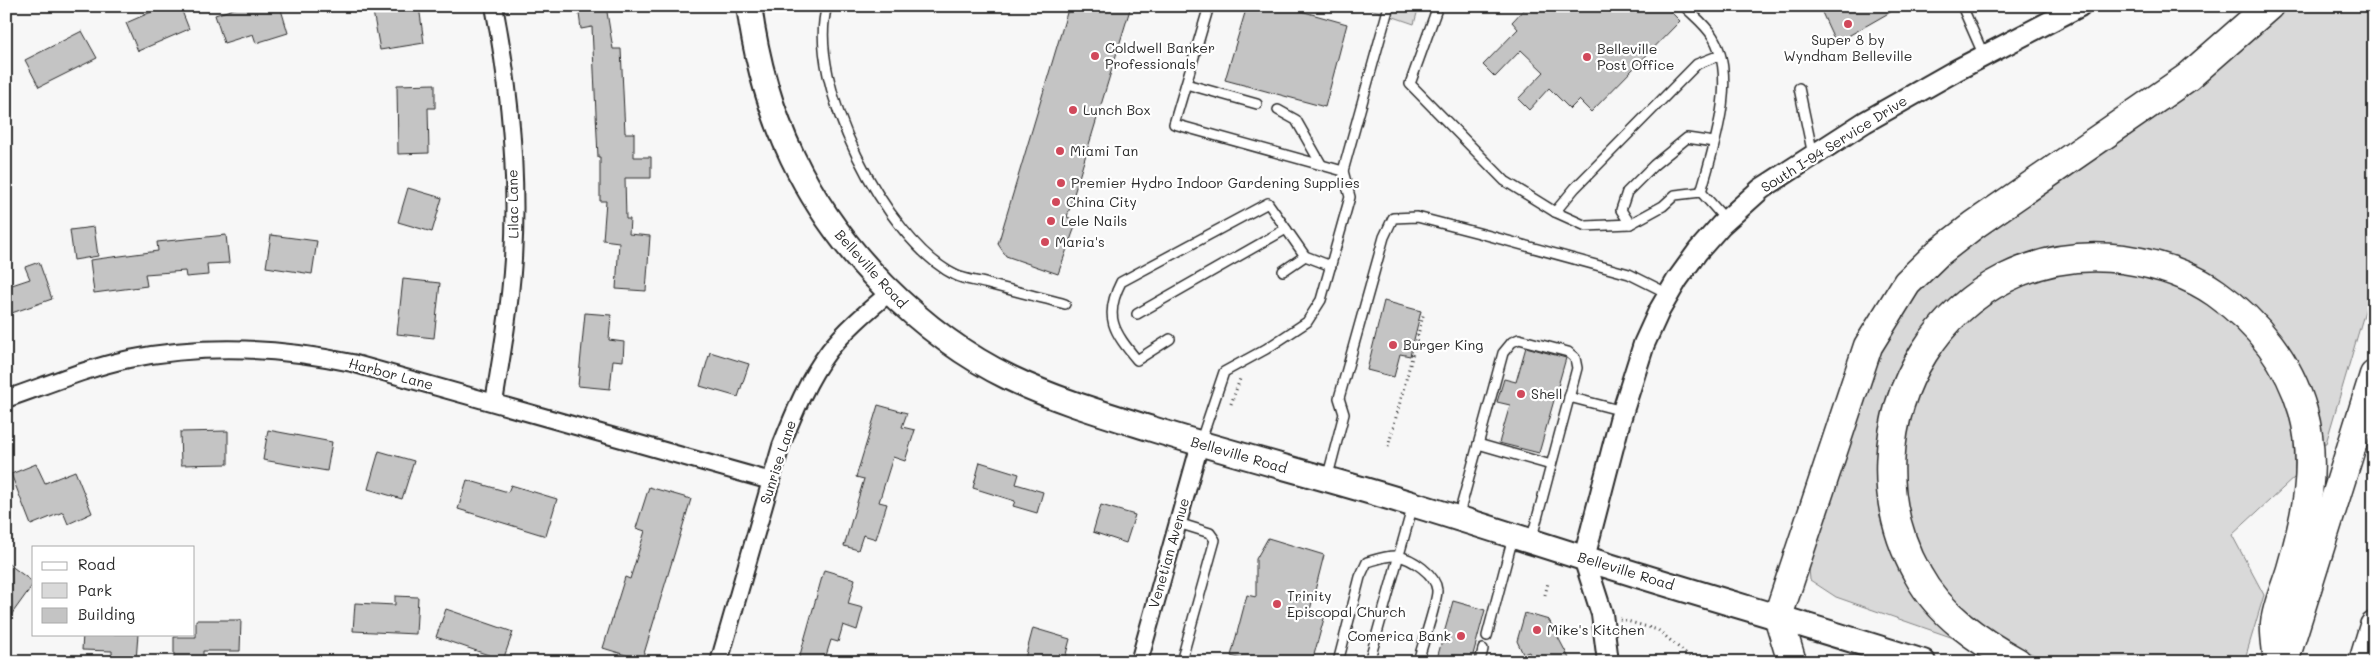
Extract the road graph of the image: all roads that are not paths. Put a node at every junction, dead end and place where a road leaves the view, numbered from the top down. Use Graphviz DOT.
graph roads {
  1 [pos="494,6"];
  2 [pos="749,6"];
  3 [pos="827,6"];
  4 [pos="1210,6"];
  5 [pos="1389,6"];
  6 [pos="1438,6"];
  7 [pos="1684,6"];
  8 [pos="1962,6"];
  9 [pos="2080,6"];
  10 [pos="2269,6"];
  11 [pos="1720,55"];
  12 [pos="1984,56"];
  13 [pos="1186,84"];
  14 [pos="1799,88"];
  15 [pos="1257,104"];
  16 [pos="1278,110"];
  17 [pos="1714,142"];
  18 [pos="1813,155"];
  19 [pos="1321,164"];
  20 [pos="1343,170"];
  21 [pos="1701,192"];
  22 [pos="1555,212"];
  23 [pos="1726,220"];
  24 [pos="1630,224"];
  25 [pos="1286,229"];
  26 [pos="1305,256"];
  27 [pos="1331,266"];
  28 [pos="1283,271"];
  29 [pos="890,292"];
  30 [pos="1669,294"];
  31 [pos="1066,304"];
  32 [pos="1137,314"];
  33 [pos="1170,339"];
  34 [pos="2374,375"];
  35 [pos="1569,397"];
  36 [pos="6,399"];
  37 [pos="494,402"];
  38 [pos="1623,411"];
  39 [pos="1200,444"];
  40 [pos="1478,444"];
  41 [pos="1551,465"];
  42 [pos="1326,480"];
  43 [pos="772,481"];
  44 [pos="1413,504"];
  45 [pos="1458,519"];
  46 [pos="1178,523"];
  47 [pos="1522,539"];
  48 [pos="1398,556"];
  49 [pos="1584,558"];
  50 [pos="1778,616"];
  51 [pos="2374,626"];
  52 [pos="1487,636"];
  53 [pos="1483,649"];
  54 [pos="719,662"];
  55 [pos="1139,662"];
  56 [pos="1181,662"];
  57 [pos="1338,662"];
  58 [pos="1369,662"];
  59 [pos="1418,662"];
  60 [pos="1480,662"];
  61 [pos="1608,662"];
  62 [pos="1792,662"];
  63 [pos="1923,662"];
  64 [pos="2017,662"];
  65 [pos="2278,662"];
  66 [pos="2284,662"];
  67 [pos="2363,662"];
  1 -- 37 [label="street, Lilac Lane"];
  2 -- 29 [label="main road, Belleville Road"];
  3 -- 31 [label="lane"];
  4 -- 13 [label="lane"];
  5 -- 20 [label="lane"];
  6 -- 22 [label="lane"];
  7 -- 11 [label="lane"];
  8 -- 12 [label="lane"];
  9 -- 12 [label="street, South I-94 Service Drive"];
  10 -- 50 [label="highway"];
  11 -- 17 [label="lane"];
  11 -- 22 [label="lane"];
  12 -- 18 [label="street, South I-94 Service Drive"];
  13 -- 15 [label="lane"];
  13 -- 19 [label="lane"];
  14 -- 18 [label="lane"];
  16 -- 19 [label="lane"];
  17 -- 21 [label="lane"];
  17 -- 24 [label="lane"];
  18 -- 23 [label="street, South I-94 Service Drive"];
  19 -- 20 [label="lane"];
  20 -- 27 [label="lane"];
  21 -- 23 [label="lane"];
  21 -- 24 [label="lane"];
  22 -- 24 [label="lane"];
  23 -- 30 [label="street, South I-94 Service Drive"];
  25 -- 26 [label="lane"];
  25 -- 32 [label="lane"];
  25 -- 33 [label="lane"];
  26 -- 27 [label="lane"];
  26 -- 28 [label="lane"];
  27 -- 39 [label="lane"];
  29 -- 39 [label="main road, Belleville Road"];
  29 -- 43 [label="street, Sunrise Lane"];
  30 -- 38 [label="street, South I-94 Service Drive"];
  30 -- 42 [label="lane"];
  34 -- 66 [label="highway"];
  35 -- 38 [label="lane"];
  35 -- 40 [label="lane"];
  35 -- 41 [label="lane"];
  36 -- 37 [label="street, Harbor Lane"];
  37 -- 43 [label="street, Harbor Lane"];
  38 -- 49 [label="street, South I-94 Service Drive"];
  39 -- 42 [label="main road, Belleville Road"];
  39 -- 46 [label="street, Venetian Avenue"];
  40 -- 41 [label="lane"];
  40 -- 45 [label="lane"];
  41 -- 47 [label="lane"];
  42 -- 44 [label="main road, Belleville Road"];
  43 -- 54 [label="street, Sunrise Lane"];
  44 -- 45 [label="main road, Belleville Road"];
  44 -- 48 [label="lane"];
  45 -- 47 [label="main road, Belleville Road"];
  46 -- 55 [label="street, Venetian Avenue"];
  46 -- 56 [label="lane"];
  47 -- 49 [label="main road, Belleville Road"];
  47 -- 52 [label="lane"];
  48 -- 57 [label="lane"];
  48 -- 58 [label="lane"];
  48 -- 59 [label="lane"];
  49 -- 50 [label="main road, Belleville Road"];
  49 -- 61 [label="street"];
  50 -- 62 [label="highway"];
  50 -- 63 [label="main road, Belleville Road"];
  51 -- 67 [label="highway"];
  53 -- 60 [label="lane"];
  64 -- 65 [label="highway"];
}
